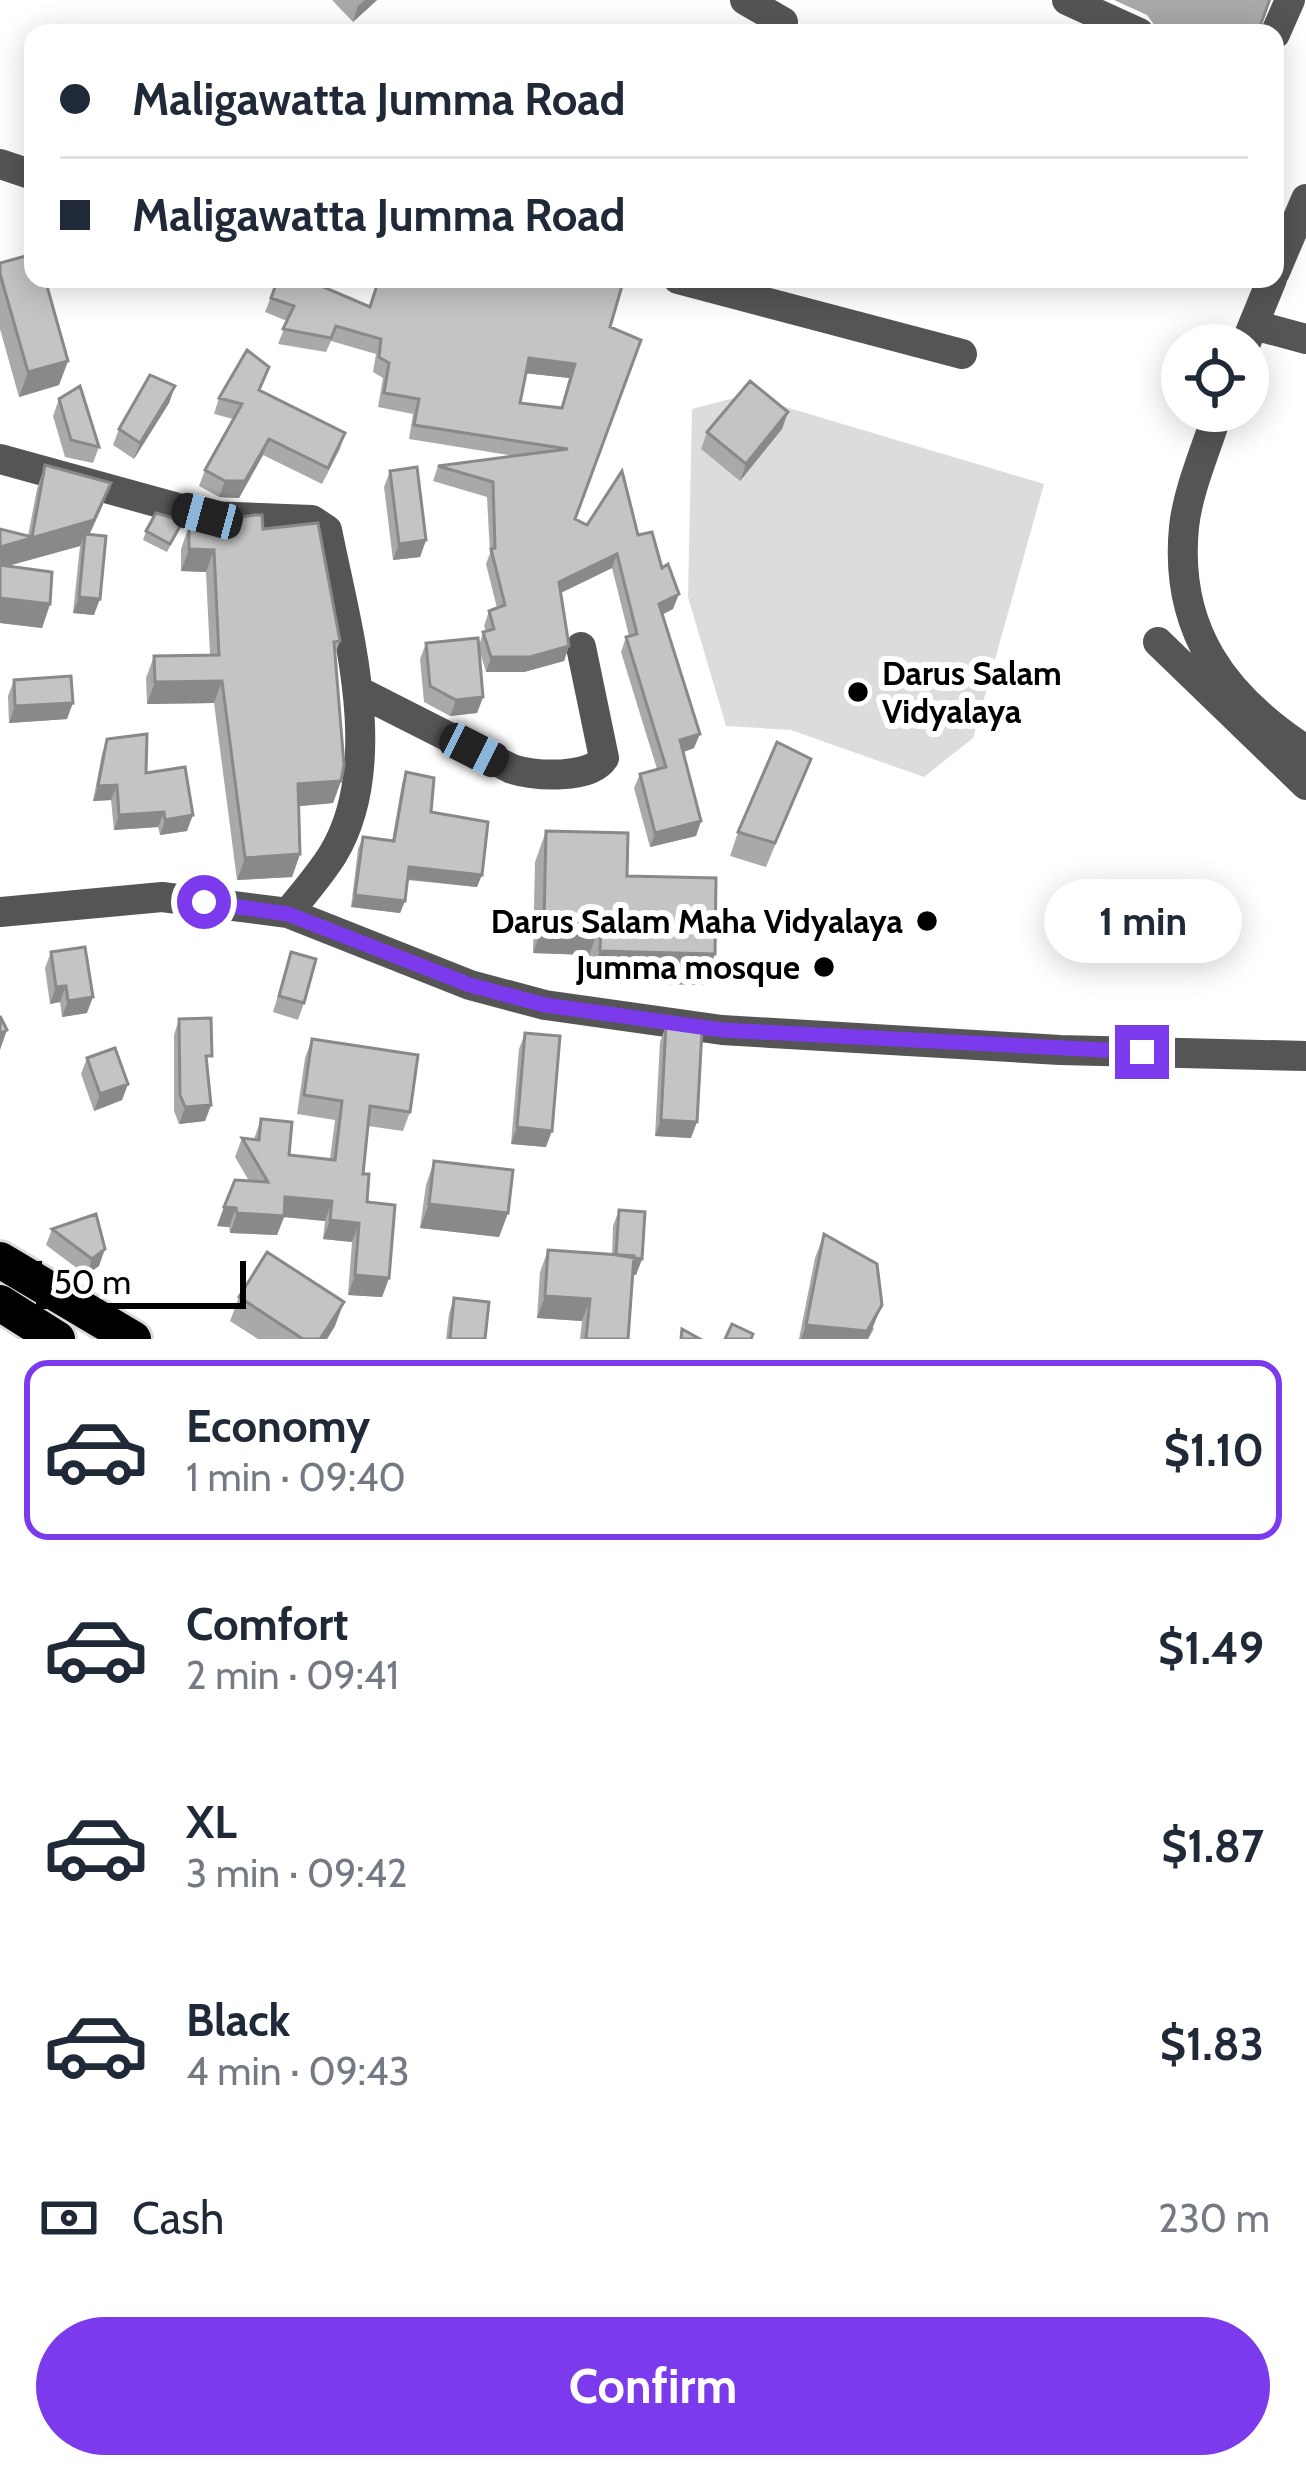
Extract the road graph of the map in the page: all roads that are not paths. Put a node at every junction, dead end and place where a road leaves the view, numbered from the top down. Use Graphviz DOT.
graph roads {
  1 [pos="745,0"];
  2 [pos="1067,0"];
  3 [pos="783,22"];
  4 [pos="1119,24"];
  5 [pos="1306,199"];
  6 [pos="1284,251"];
  7 [pos="712,288"];
  8 [pos="1269,288"];
  9 [pos="1254,324"];
  10 [pos="1269,336"];
  11 [pos="1306,339"];
  12 [pos="962,354"];
  13 [pos="1212,432"];
  14 [pos="0,459"];
  15 [pos="1158,642"];
  16 [pos="581,647"];
  17 [pos="362,693"];
  18 [pos="1306,750"];
  19 [pos="1306,784"];
  20 [pos="0,912"];
  21 [pos="288,914"];
  22 [pos="1306,1056"];
  23 [pos="0,1260"];
  24 [pos="0,1304"];
  25 [pos="57,1339"];
  26 [pos="133,1339"];
  1 -- 3 [label="street"];
  2 -- 4 [label="street"];
  5 -- 6 [label="street"];
  7 -- 12 [label="street"];
  8 -- 9 [label="street"];
  10 -- 11 [label="street"];
  13 -- 18 [label="street"];
  14 -- 17 [label="street"];
  15 -- 19 [label="street"];
  16 -- 17 [label="street"];
  17 -- 21 [label="street"];
  20 -- 21 [label="street"];
  21 -- 22 [label="street"];
  23 -- 26 [label="highway"];
  24 -- 25 [label="highway"];
}
